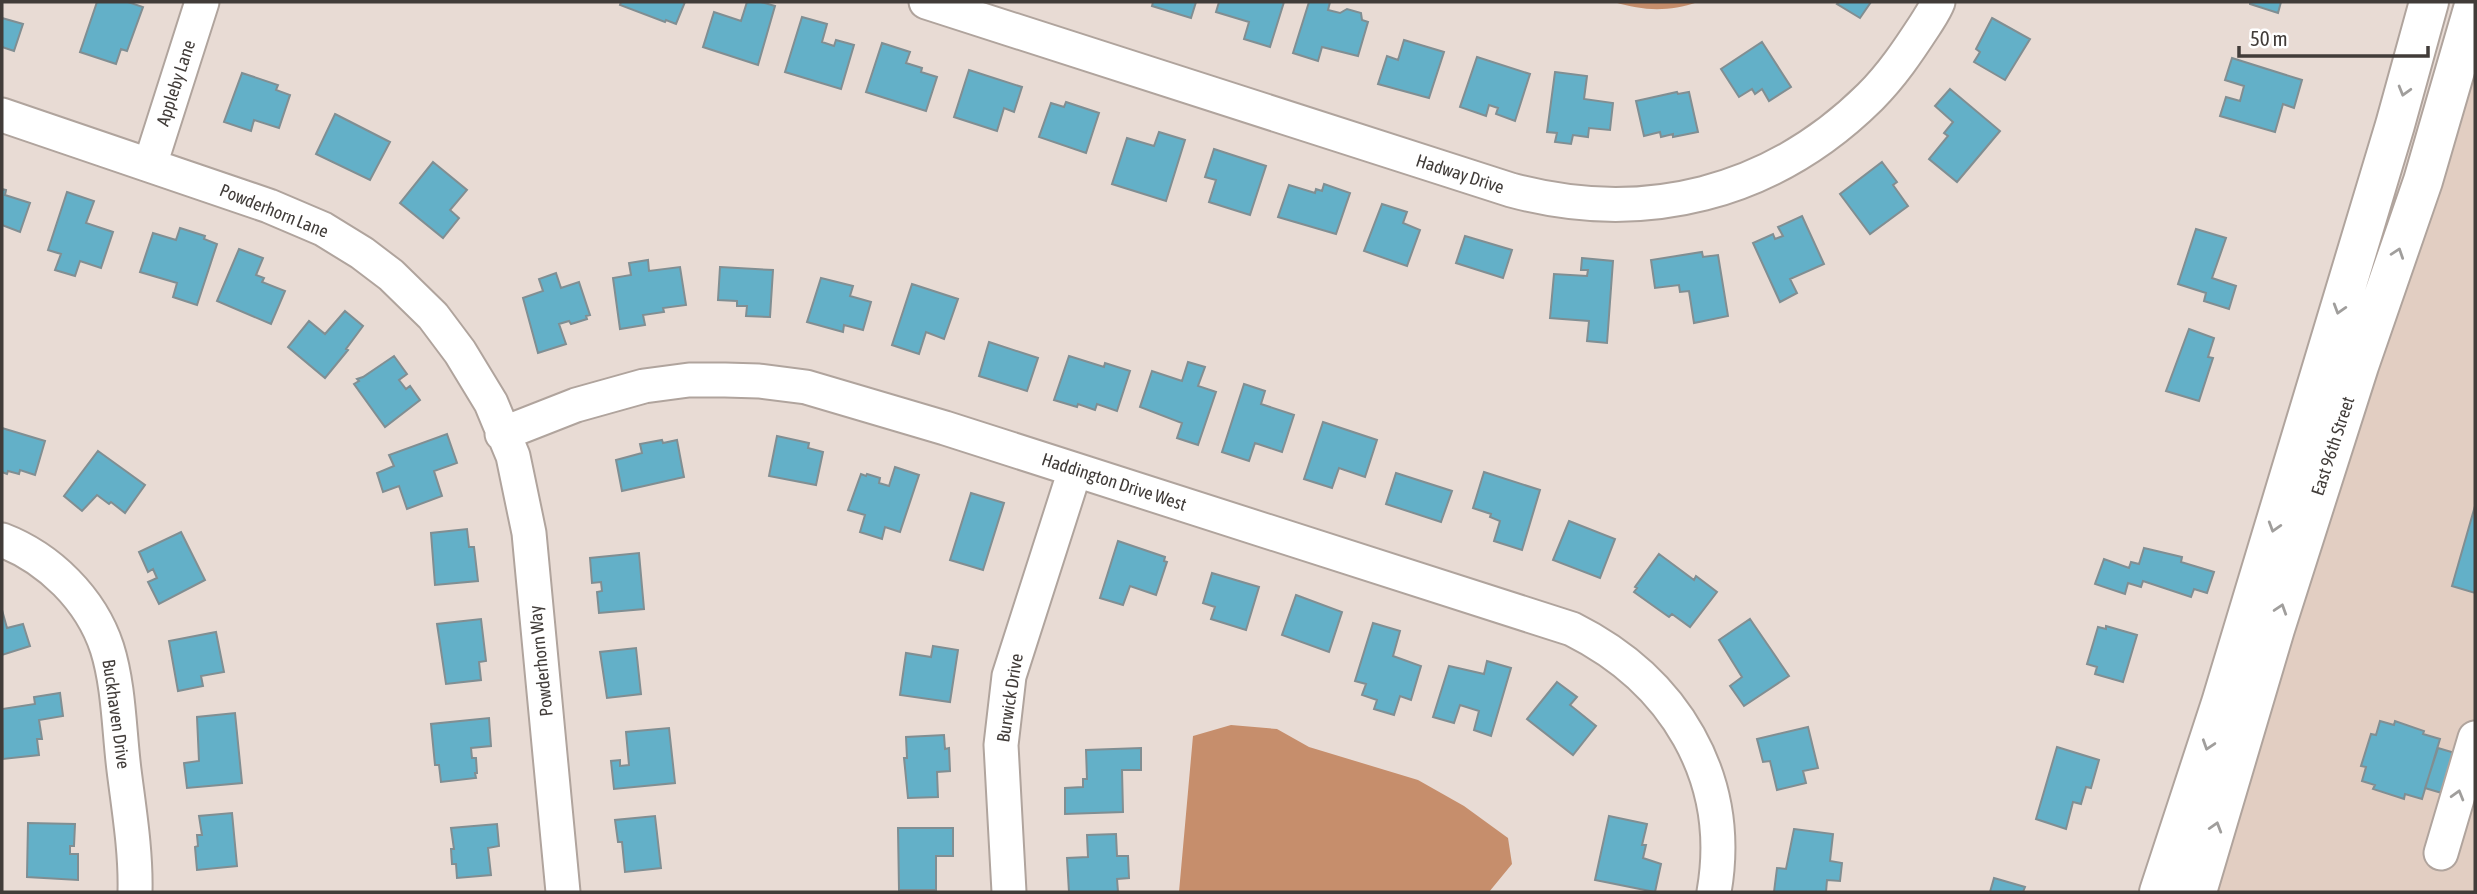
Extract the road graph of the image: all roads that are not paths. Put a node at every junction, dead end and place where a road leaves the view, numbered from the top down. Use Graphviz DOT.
graph roads {
  1 [pos="202,2"];
  2 [pos="926,2"];
  3 [pos="1938,2"];
  4 [pos="2429,2"];
  5 [pos="2475,2"];
  6 [pos="2,116"];
  7 [pos="150,165"];
  8 [pos="502,434"];
  9 [pos="1075,470"];
  10 [pos="2,540"];
  11 [pos="2475,738"];
  12 [pos="2441,853"];
  13 [pos="135,892"];
  14 [pos="563,892"];
  15 [pos="1009,892"];
  16 [pos="1714,892"];
  17 [pos="2159,892"];
  18 [pos="2197,892"];
  1 -- 7 [label="street, Appleby Lane"];
  2 -- 3 [label="street, Hadway Drive"];
  4 -- 17 [label="main road, East 96th Street, one-way"];
  18 -- 5 [label="main road, East 96th Street, one-way"];
  6 -- 7 [label="street, Powderhorn Lane"];
  7 -- 8 [label="street, Powderhorn Lane"];
  8 -- 9 [label="street, Haddington Drive West"];
  8 -- 14 [label="street, Powderhorn Way"];
  9 -- 15 [label="street, Burwick Drive"];
  9 -- 16 [label="street, Haddington Drive West"];
  10 -- 13 [label="street, Buckhaven Drive"];
  12 -- 11 [label="street, one-way"];
}
